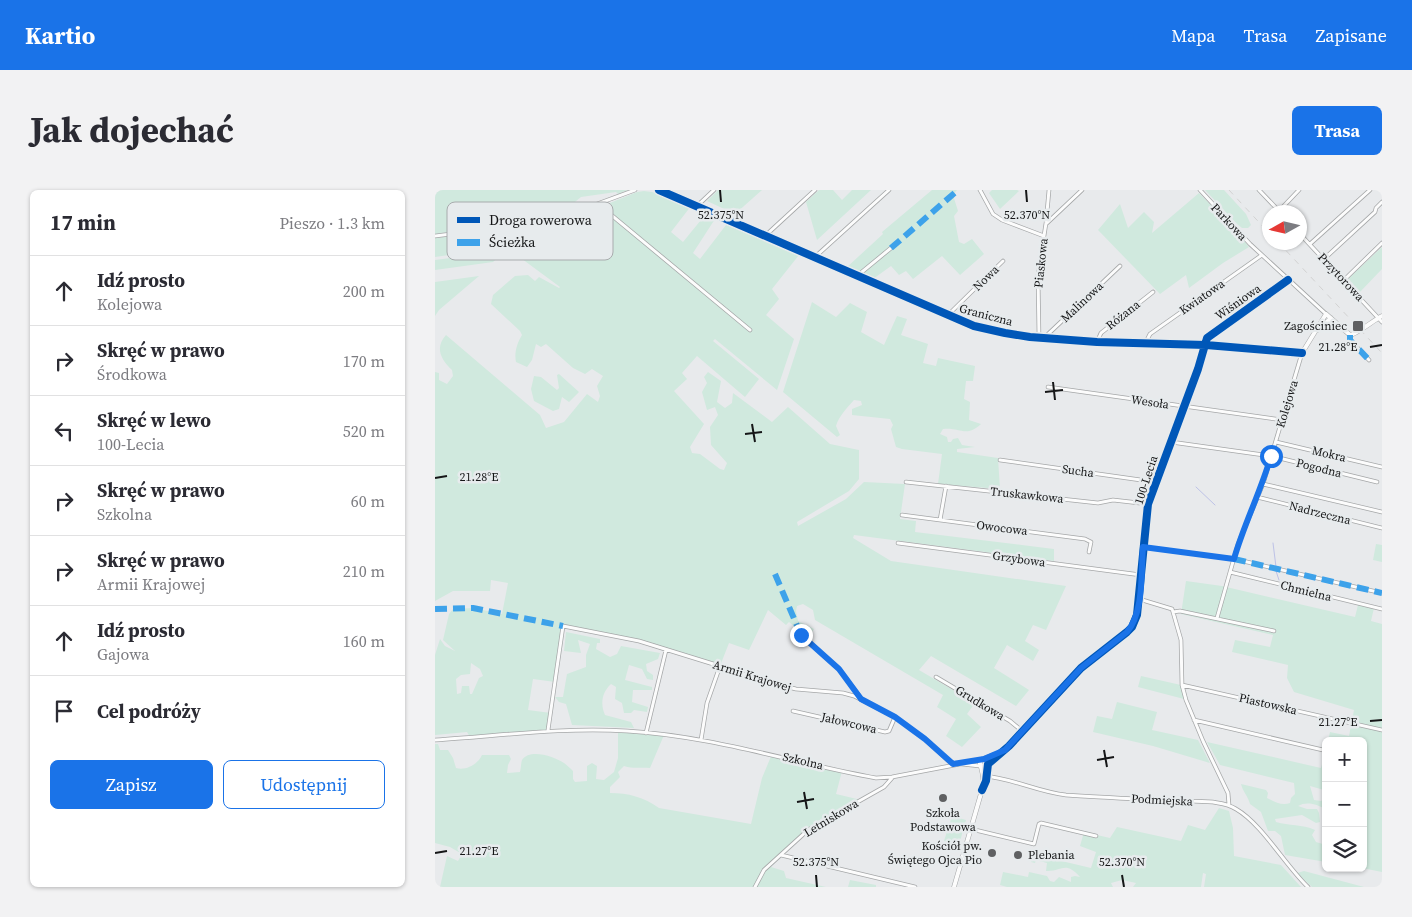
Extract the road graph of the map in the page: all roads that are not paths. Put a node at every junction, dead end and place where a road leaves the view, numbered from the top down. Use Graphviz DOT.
graph roads {
  1 [pos="635,190"];
  2 [pos="659,190"];
  3 [pos="714,190"];
  4 [pos="815,190"];
  5 [pos="889,190"];
  6 [pos="980,190"];
  7 [pos="1049,190"];
  8 [pos="1082,190"];
  9 [pos="1199,190"];
  10 [pos="1259,190"];
  11 [pos="1299,190"];
  12 [pos="1370,190"];
  13 [pos="600,202"];
  14 [pos="1382,202"];
  15 [pos="1273,205"];
  16 [pos="1286,205"];
  17 [pos="697,206"];
  18 [pos="613,216"];
  19 [pos="1046,223"];
  20 [pos="765,236"];
  21 [pos="1044,236"];
  22 [pos="1307,241"];
  23 [pos="1382,243"];
  24 [pos="1310,244"];
  25 [pos="891,248"];
  26 [pos="1262,255"];
  27 [pos="815,257"];
  28 [pos="1324,259"];
  29 [pos="1003,261"];
  30 [pos="1120,266"];
  31 [pos="857,276"];
  32 [pos="1288,280"];
  33 [pos="1344,280"];
  34 [pos="1153,292"];
  35 [pos="1326,314"];
  36 [pos="948,316"];
  37 [pos="1380,317"];
  38 [pos="1331,318"];
  39 [pos="1382,322"];
  40 [pos="750,330"];
  41 [pos="1315,334"];
  42 [pos="1350,335"];
  43 [pos="1039,337"];
  44 [pos="1045,337"];
  45 [pos="1097,342"];
  46 [pos="1145,342"];
  47 [pos="1206,345"];
  48 [pos="1302,353"];
  49 [pos="1369,360"];
  50 [pos="1048,387"];
  51 [pos="1184,406"];
  52 [pos="1282,420"];
  53 [pos="1171,442"];
  54 [pos="1276,442"];
  55 [pos="1271,456"];
  56 [pos="1000,460"];
  57 [pos="1382,467"];
  58 [pos="906,482"];
  59 [pos="1155,482"];
  60 [pos="1377,482"];
  61 [pos="1263,484"];
  62 [pos="945,486"];
  63 [pos="1257,497"];
  64 [pos="1148,504"];
  65 [pos="1382,512"];
  66 [pos="902,515"];
  67 [pos="940,520"];
  68 [pos="1382,528"];
  69 [pos="898,543"];
  70 [pos="1143,547"];
  71 [pos="1089,552"];
  72 [pos="1234,559"];
  73 [pos="1230,572"];
  74 [pos="1141,575"];
  75 [pos="1382,592"];
  76 [pos="1139,599"];
  77 [pos="1382,609"];
  78 [pos="1173,612"];
  79 [pos="1217,618"];
  80 [pos="1274,632"];
  81 [pos="801,635"];
  82 [pos="667,650"];
  83 [pos="720,666"];
  84 [pos="936,677"];
  85 [pos="1182,685"];
  86 [pos="861,699"];
  87 [pos="793,711"];
  88 [pos="895,717"];
  89 [pos="1193,720"];
  90 [pos="548,730"];
  91 [pos="1382,730"];
  92 [pos="1023,731"];
  93 [pos="647,733"];
  94 [pos="435,740"];
  95 [pos="701,740"];
  96 [pos="1322,750"];
  97 [pos="1003,751"];
  98 [pos="983,759"];
  99 [pos="953,764"];
  100 [pos="959,764"];
  101 [pos="984,766"];
  102 [pos="985,776"];
  103 [pos="892,777"];
  104 [pos="1229,805"];
  105 [pos="971,828"];
  106 [pos="1096,836"];
  107 [pos="781,855"];
  108 [pos="755,887"];
  109 [pos="915,887"];
  110 [pos="954,887"];
  111 [pos="1308,887"];
  1 -- 13 [label="street"];
  2 -- 17 [label="street, Graniczna"];
  3 -- 17 [label="street"];
  4 -- 20 [label="street"];
  5 -- 27 [label="street"];
  6 -- 21 [label="street"];
  7 -- 19 [label="street, Piaskowa"];
  8 -- 19 [label="street"];
  9 -- 26 [label="street, Parkowa"];
  10 -- 15 [label="street"];
  11 -- 16 [label="street"];
  12 -- 24 [label="street"];
  14 -- 28 [label="street"];
  17 -- 20 [label="street, Graniczna"];
  18 -- 40 [label="street"];
  19 -- 21 [label="street, Piaskowa"];
  20 -- 27 [label="street, Graniczna"];
  21 -- 43 [label="street, Piaskowa"];
  22 -- 24 [label="street, Przytorowa"];
  23 -- 33 [label="street"];
  24 -- 28 [label="street, Przytorowa"];
  25 -- 31 [label="street"];
  26 -- 32 [label="street, Parkowa"];
  26 -- 46 [label="street, Kwiatowa"];
  27 -- 31 [label="street, Graniczna"];
  28 -- 33 [label="street, Przytorowa"];
  29 -- 36 [label="street, Nowa"];
  30 -- 44 [label="street, Malinowa"];
  31 -- 36 [label="street, Graniczna"];
  32 -- 35 [label="street, Parkowa"];
  32 -- 47 [label="street, Wiśniowa"];
  33 -- 37 [label="street, Przytorowa"];
  34 -- 45 [label="street, Różana"];
  35 -- 38 [label="street"];
  35 -- 41 [label="street, Kolejowa"];
  36 -- 43 [label="street, Graniczna"];
  37 -- 39 [label="street, Przytorowa"];
  37 -- 42 [label="street"];
  38 -- 41 [label="street, Kolejowa"];
  38 -- 42 [label="street"];
  41 -- 48 [label="street, Kolejowa"];
  42 -- 49 [label="street"];
  43 -- 44 [label="street, Graniczna"];
  44 -- 45 [label="street, Graniczna"];
  45 -- 46 [label="street, Graniczna"];
  46 -- 47 [label="street, Graniczna"];
  47 -- 48 [label="street, Graniczna"];
  47 -- 51 [label="street, 100-Lecia"];
  48 -- 52 [label="street, Kolejowa"];
  50 -- 51 [label="street, Wesoła"];
  51 -- 52 [label="street, Wesoła"];
  51 -- 53 [label="street, 100-Lecia"];
  52 -- 54 [label="street, Kolejowa"];
  53 -- 55 [label="street, Pogodna"];
  53 -- 59 [label="street, 100-Lecia"];
  54 -- 55 [label="street, Kolejowa"];
  54 -- 57 [label="street, Mokra"];
  55 -- 60 [label="street, Pogodna"];
  55 -- 61 [label="street, Kolejowa"];
  56 -- 59 [label="street, Sucha"];
  58 -- 62 [label="street, Truskawkowa"];
  59 -- 64 [label="street, 100-Lecia"];
  61 -- 63 [label="street, Kolejowa"];
  61 -- 65 [label="street"];
  62 -- 64 [label="street, Truskawkowa"];
  62 -- 67 [label="street"];
  63 -- 68 [label="street, Nadrzeczna"];
  63 -- 72 [label="street, Kolejowa"];
  64 -- 70 [label="street, 100-Lecia"];
  66 -- 67 [label="street, Owocowa"];
  67 -- 71 [label="street, Owocowa"];
  69 -- 74 [label="street, Grzybowa"];
  70 -- 72 [label="street"];
  70 -- 74 [label="street, 100-Lecia"];
  72 -- 73 [label="street, Kolejowa"];
  72 -- 75 [label="street"];
  73 -- 77 [label="street, Chmielna"];
  73 -- 79 [label="street, Kolejowa"];
  74 -- 76 [label="street, 100-Lecia"];
  76 -- 78 [label="street"];
  76 -- 92 [label="street, 100-Lecia"];
  78 -- 79 [label="street"];
  78 -- 85 [label="street"];
  79 -- 80 [label="street"];
  81 -- 86 [label="street"];
  82 -- 83 [label="street, Armii Krajowej"];
  82 -- 90 [label="street, Armii Krajowej"];
  82 -- 93 [label="street"];
  83 -- 86 [label="street, Armii Krajowej"];
  83 -- 95 [label="street"];
  84 -- 92 [label="street, Grudkowa"];
  85 -- 89 [label="street"];
  85 -- 91 [label="street, Piastowska"];
  86 -- 88 [label="street, Armii Krajowej"];
  87 -- 88 [label="street, Jałowcowa"];
  88 -- 99 [label="street, Armii Krajowej"];
  89 -- 96 [label="street"];
  89 -- 104 [label="street"];
  90 -- 93 [label="street, Szkolna"];
  90 -- 94 [label="street, Szkolna"];
  92 -- 97 [label="street, 100-Lecia"];
  93 -- 95 [label="street, Szkolna"];
  95 -- 103 [label="street, Szkolna"];
  97 -- 98 [label="street, 100-Lecia"];
  97 -- 101 [label="street, 100-Lecia"];
  98 -- 100 [label="street, Szkolna"];
  98 -- 101 [label="street"];
  98 -- 101 [label="street"];
  99 -- 100 [label="street, Szkolna"];
  99 -- 103 [label="street, Szkolna"];
  100 -- 101 [label="street, Szkolna"];
  101 -- 102 [label="street"];
  102 -- 104 [label="street, Podmiejska"];
  102 -- 105 [label="street"];
  103 -- 107 [label="street, Letniskowa"];
  104 -- 111 [label="street"];
  105 -- 106 [label="street"];
  105 -- 110 [label="street"];
  107 -- 108 [label="street, Letniskowa"];
  107 -- 109 [label="street"];
}
